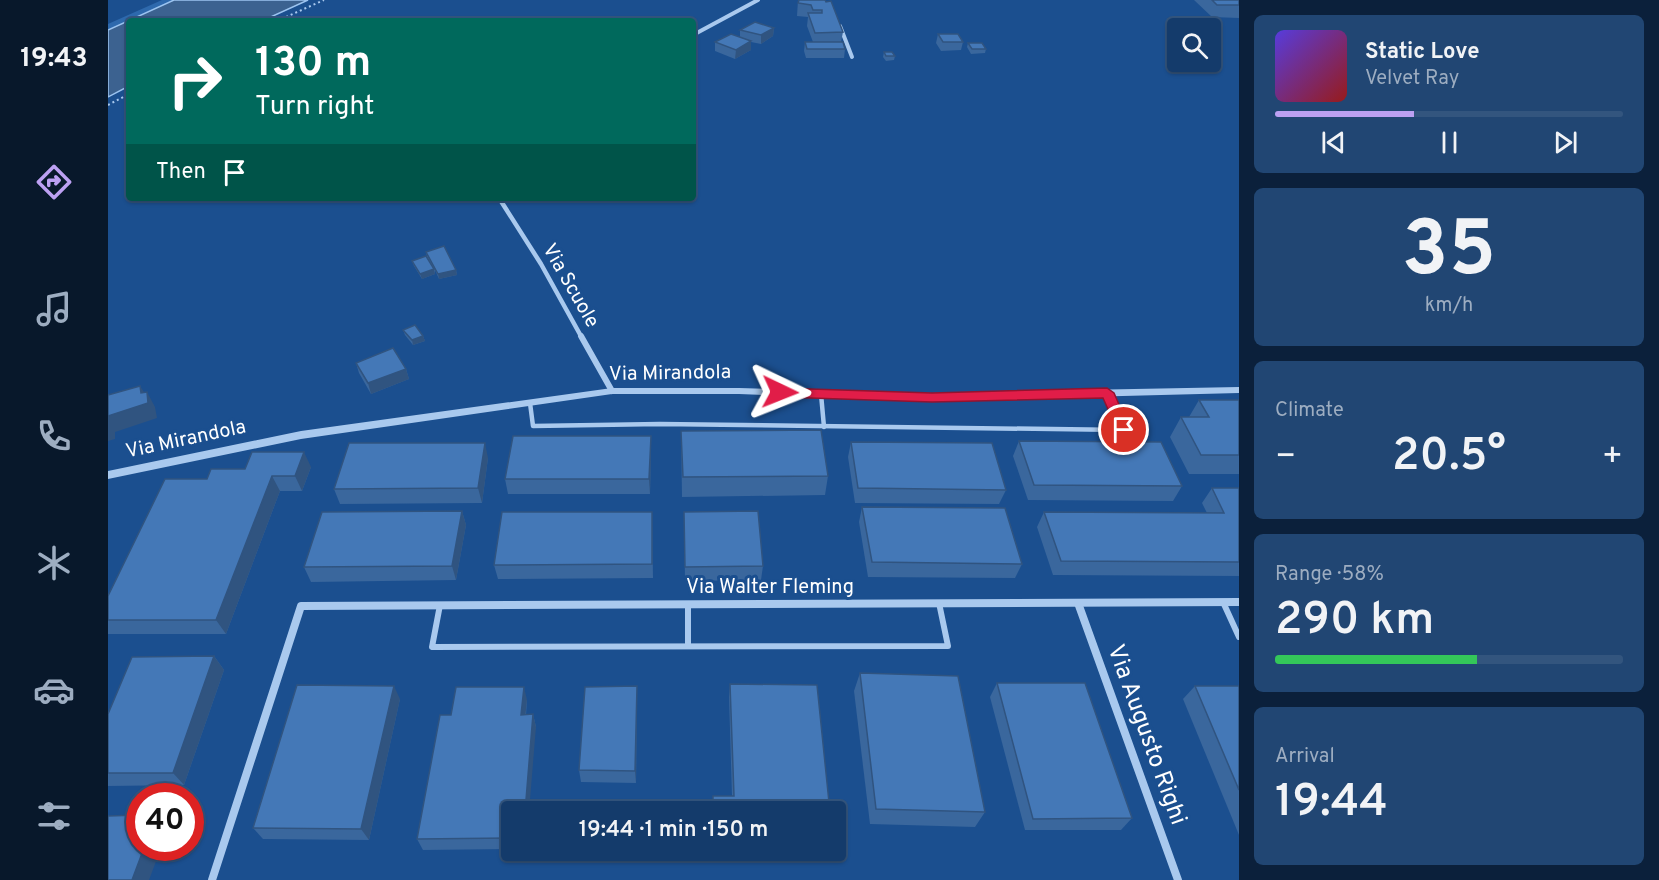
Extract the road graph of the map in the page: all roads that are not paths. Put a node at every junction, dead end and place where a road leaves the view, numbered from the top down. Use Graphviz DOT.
graph roads {
  1 [pos="758,0"];
  2 [pos="837,19"];
  3 [pos="696,33"];
  4 [pos="852,57"];
  5 [pos="501,201"];
  6 [pos="1239,390"];
  7 [pos="612,391"];
  8 [pos="821,393"];
  9 [pos="1107,393"];
  10 [pos="530,403"];
  11 [pos="824,427"];
  12 [pos="108,475"];
  13 [pos="1223,602"];
  14 [pos="1239,602"];
  15 [pos="939,603"];
  16 [pos="1078,603"];
  17 [pos="688,604"];
  18 [pos="440,606"];
  19 [pos="1239,637"];
  20 [pos="688,646"];
  21 [pos="212,880"];
  22 [pos="1178,880"];
  1 -- 3 [label="street"];
  2 -- 4 [label="street"];
  5 -- 7 [label="street, Via Scuole"];
  6 -- 9 [label="street, Via Mirandola"];
  7 -- 8 [label="street, Via Mirandola"];
  7 -- 10 [label="street, Via Mirandola"];
  8 -- 9 [label="street, Via Mirandola"];
  8 -- 11 [label="lane"];
  9 -- 11 [label="lane"];
  10 -- 11 [label="lane"];
  10 -- 12 [label="street, Via Mirandola"];
  13 -- 14 [label="street, Via Walter Fleming"];
  13 -- 16 [label="street, Via Walter Fleming"];
  13 -- 19 [label="lane"];
  15 -- 16 [label="street, Via Walter Fleming"];
  15 -- 17 [label="street, Via Walter Fleming"];
  15 -- 20 [label="lane"];
  16 -- 22 [label="street, Via Augusto Righi"];
  17 -- 18 [label="street, Via Walter Fleming"];
  17 -- 20 [label="lane"];
  18 -- 20 [label="lane"];
  18 -- 21 [label="street, Via Walter Fleming"];
}
